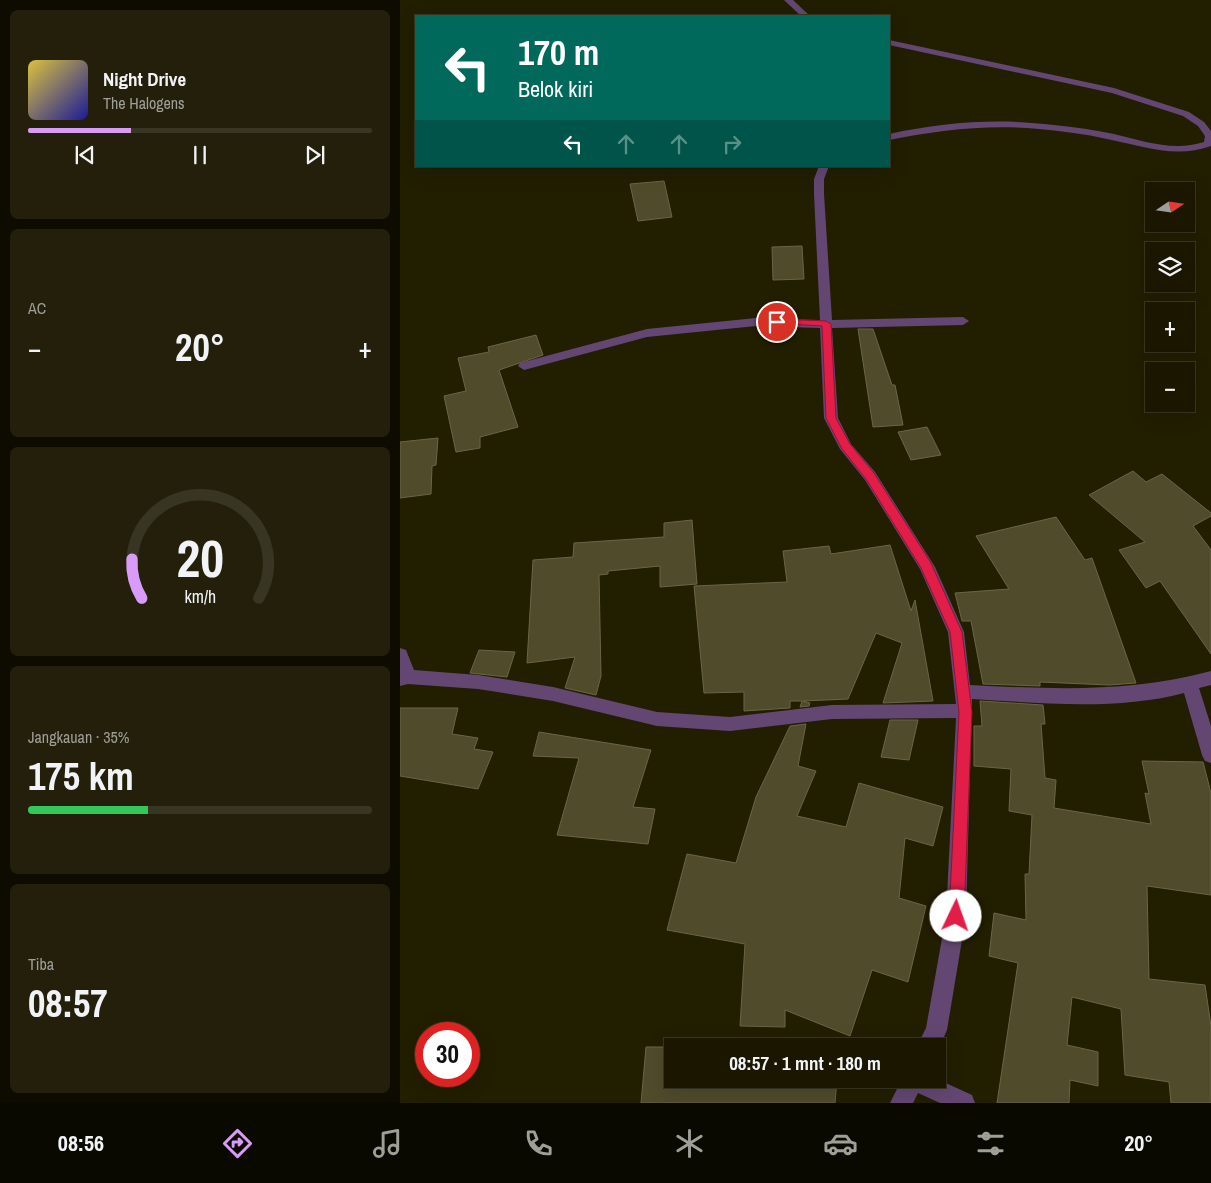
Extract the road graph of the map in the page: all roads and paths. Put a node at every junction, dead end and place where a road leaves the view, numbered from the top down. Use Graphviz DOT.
graph roads {
  1 [pos="788,0"];
  2 [pos="805,15"];
  3 [pos="890,42"];
  4 [pos="890,137"];
  5 [pos="824,167"];
  6 [pos="963,321"];
  7 [pos="826,324"];
  8 [pos="524,366"];
  9 [pos="400,655"];
  10 [pos="404,678"];
  11 [pos="1211,678"];
  12 [pos="1190,685"];
  13 [pos="963,692"];
  14 [pos="965,712"];
  15 [pos="1211,756"];
  16 [pos="932,1038"];
  17 [pos="908,1088"];
  18 [pos="932,1088"];
  19 [pos="901,1103"];
  20 [pos="964,1103"];
  1 -- 2 [label="street"];
  3 -- 4 [label="street"];
  5 -- 7 [label="street"];
  6 -- 7 [label="street"];
  7 -- 8 [label="street"];
  7 -- 13 [label="street"];
  9 -- 10 [label="street"];
  10 -- 14 [label="street"];
  11 -- 12 [label="street"];
  12 -- 13 [label="street"];
  12 -- 15 [label="street"];
  13 -- 14 [label="street"];
  14 -- 16 [label="street"];
  17 -- 19 [label="street"];
  18 -- 20 [label="street"];
}
